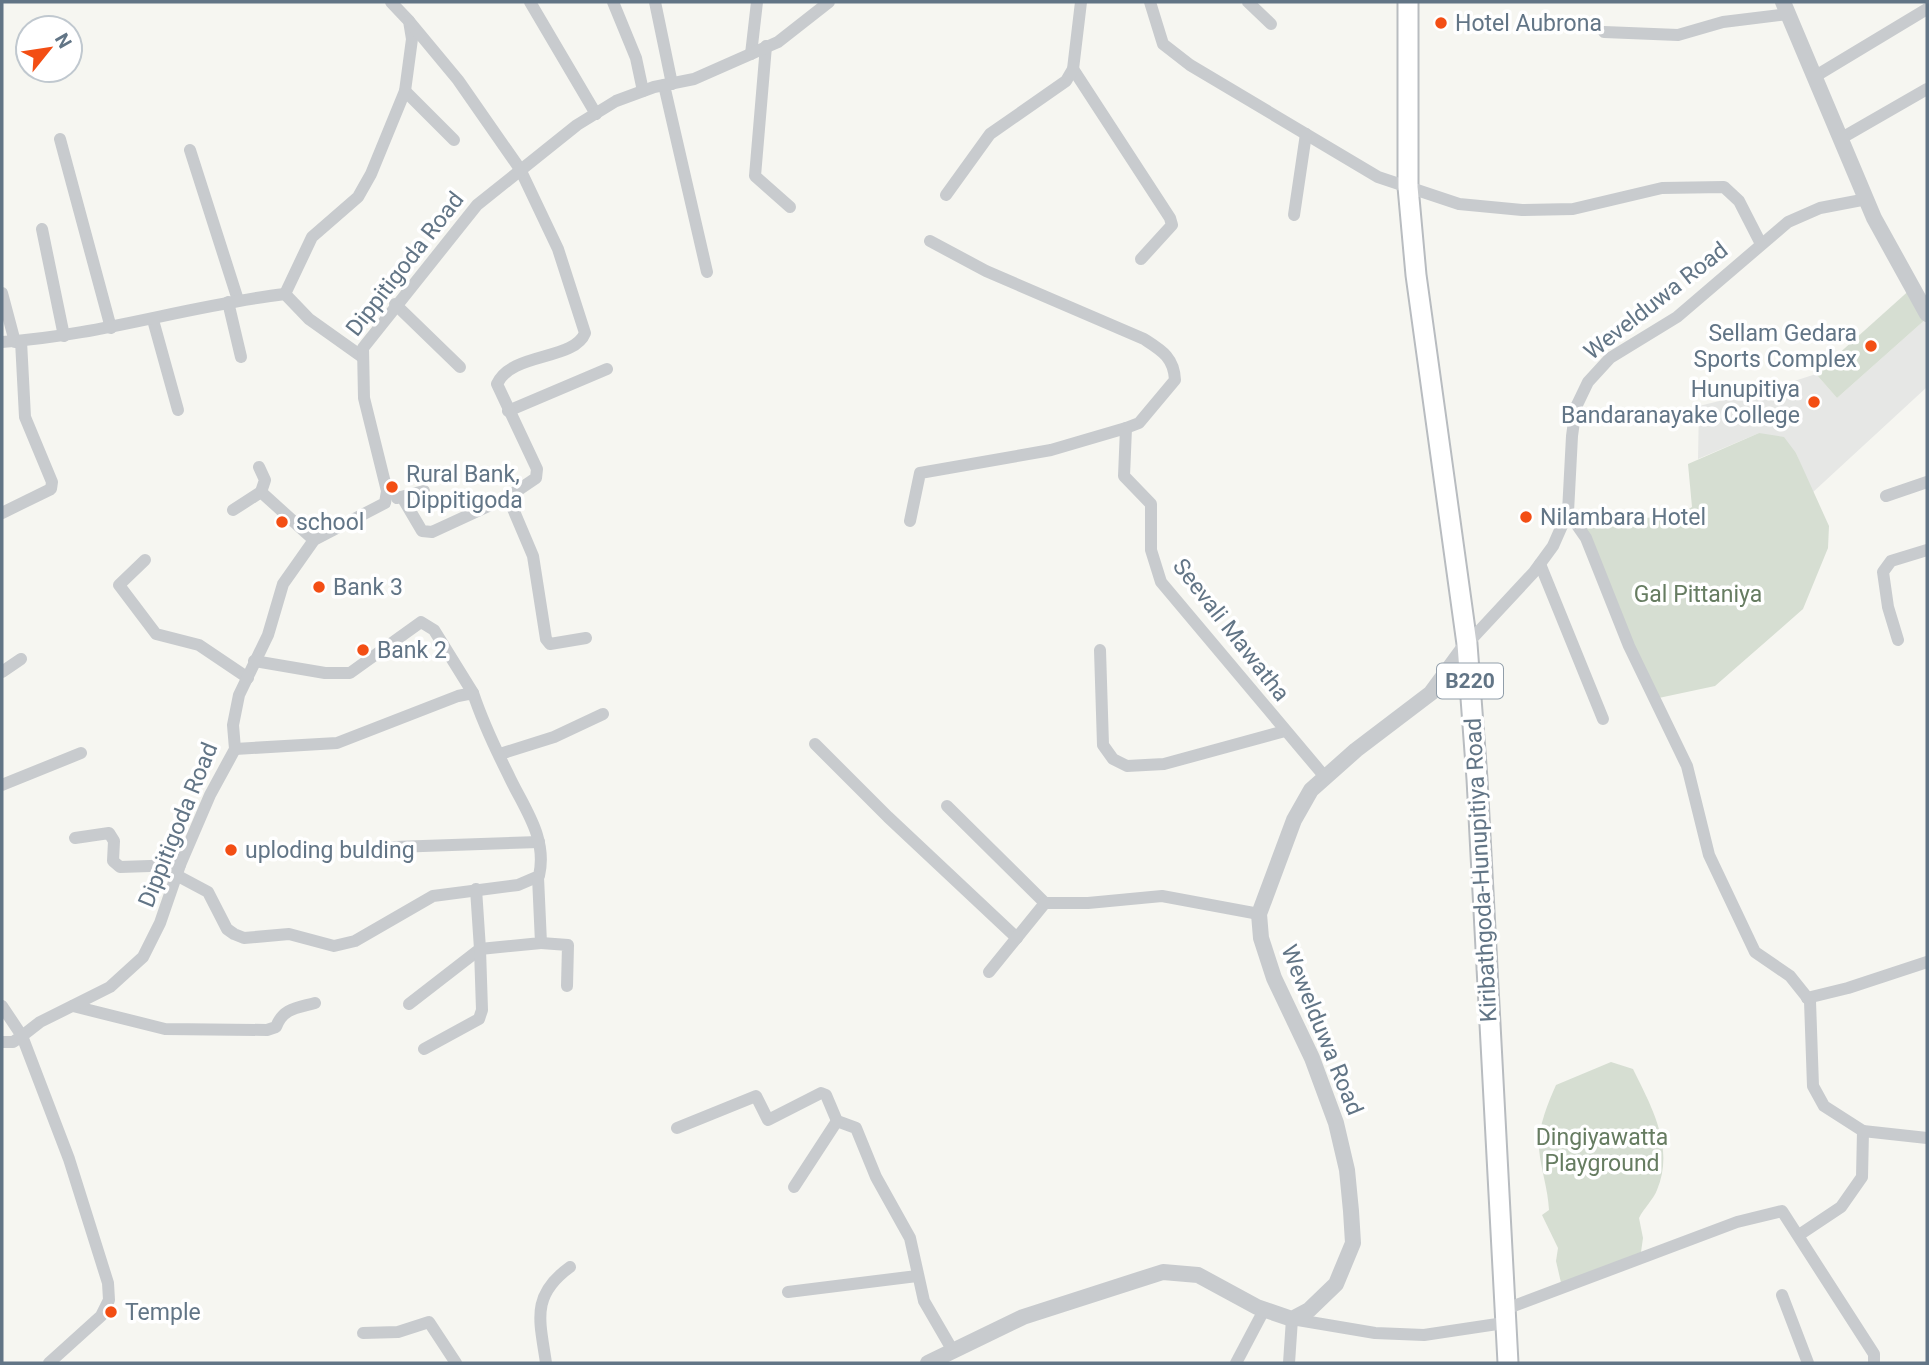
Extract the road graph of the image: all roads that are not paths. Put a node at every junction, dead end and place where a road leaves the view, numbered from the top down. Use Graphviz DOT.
graph roads {
  1 [pos="391,2"];
  2 [pos="530,2"];
  3 [pos="613,2"];
  4 [pos="655,2"];
  5 [pos="757,2"];
  6 [pos="829,2"];
  7 [pos="1081,2"];
  8 [pos="1150,2"];
  9 [pos="1248,2"];
  10 [pos="1408,2"];
  11 [pos="1785,8"];
  12 [pos="1927,9"];
  13 [pos="409,21"];
  14 [pos="1271,24"];
  15 [pos="1604,32"];
  16 [pos="766,46"];
  17 [pos="751,54"];
  18 [pos="1073,69"];
  19 [pos="1814,77"];
  20 [pos="668,85"];
  21 [pos="1927,89"];
  22 [pos="405,91"];
  23 [pos="643,91"];
  24 [pos="596,114"];
  25 [pos="1306,134"];
  26 [pos="60,139"];
  27 [pos="1840,139"];
  28 [pos="454,140"];
  29 [pos="190,150"];
  30 [pos="520,169"];
  31 [pos="1408,187"];
  32 [pos="946,195"];
  33 [pos="1867,199"];
  34 [pos="790,207"];
  35 [pos="1294,215"];
  36 [pos="43,229"];
  37 [pos="930,241"];
  38 [pos="1761,244"];
  39 [pos="1141,259"];
  40 [pos="707,272"];
  41 [pos="2,293"];
  42 [pos="285,294"];
  43 [pos="233,301"];
  44 [pos="395,304"];
  45 [pos="1927,314"];
  46 [pos="153,320"];
  47 [pos="111,328"];
  48 [pos="64,336"];
  49 [pos="13,342"];
  50 [pos="241,356"];
  51 [pos="360,356"];
  52 [pos="460,367"];
  53 [pos="607,369"];
  54 [pos="178,410"];
  55 [pos="508,411"];
  56 [pos="1126,428"];
  57 [pos="259,467"];
  58 [pos="1927,482"];
  59 [pos="424,491"];
  60 [pos="261,492"];
  61 [pos="1886,496"];
  62 [pos="402,497"];
  63 [pos="508,497"];
  64 [pos="385,503"];
  65 [pos="233,510"];
  66 [pos="1568,512"];
  67 [pos="2,513"];
  68 [pos="910,521"];
  69 [pos="314,540"];
  70 [pos="1927,550"];
  71 [pos="145,559"];
  72 [pos="1540,564"];
  73 [pos="586,638"];
  74 [pos="1898,640"];
  75 [pos="1467,643"];
  76 [pos="1100,650"];
  77 [pos="21,659"];
  78 [pos="254,661"];
  79 [pos="2,672"];
  80 [pos="248,678"];
  81 [pos="473,693"];
  82 [pos="603,714"];
  83 [pos="1603,719"];
  84 [pos="1285,731"];
  85 [pos="815,744"];
  86 [pos="235,749"];
  87 [pos="81,753"];
  88 [pos="500,754"];
  89 [pos="1325,777"];
  90 [pos="2,785"];
  91 [pos="947,806"];
  92 [pos="75,838"];
  93 [pos="539,842"];
  94 [pos="394,847"];
  95 [pos="179,870"];
  96 [pos="538,877"];
  97 [pos="476,889"];
  98 [pos="1045,903"];
  99 [pos="1259,914"];
  100 [pos="1017,938"];
  101 [pos="541,943"];
  102 [pos="480,949"];
  103 [pos="1927,962"];
  104 [pos="989,972"];
  105 [pos="567,986"];
  106 [pos="1807,998"];
  107 [pos="315,1003"];
  108 [pos="409,1004"];
  109 [pos="2,1006"];
  110 [pos="73,1006"];
  111 [pos="22,1036"];
  112 [pos="2,1042"];
  113 [pos="424,1049"];
  114 [pos="836,1121"];
  115 [pos="677,1128"];
  116 [pos="1863,1131"];
  117 [pos="1927,1138"];
  118 [pos="794,1186"];
  119 [pos="1799,1235"];
  120 [pos="570,1267"];
  121 [pos="916,1276"];
  122 [pos="788,1292"];
  123 [pos="1782,1295"];
  124 [pos="1264,1310"];
  125 [pos="1504,1317"];
  126 [pos="1292,1318"];
  127 [pos="363,1332"];
  128 [pos="953,1351"];
  129 [pos="48,1363"];
  130 [pos="456,1363"];
  131 [pos="546,1363"];
  132 [pos="928,1363"];
  133 [pos="1236,1363"];
  134 [pos="1289,1363"];
  135 [pos="1508,1363"];
  136 [pos="1808,1363"];
  137 [pos="1874,1363"];
  1 -- 13 [label="street"];
  2 -- 24 [label="street"];
  3 -- 23 [label="street"];
  4 -- 20 [label="street"];
  5 -- 17 [label="street"];
  6 -- 16 [label="street, Dippitigoda Road"];
  7 -- 18 [label="street"];
  8 -- 25 [label="street"];
  9 -- 14 [label="street"];
  10 -- 31 [label="main road, Kiribathgoda-Hunupitiya Road / B220"];
  11 -- 15 [label="street"];
  11 -- 19 [label="street"];
  12 -- 19 [label="street"];
  13 -- 22 [label="street"];
  13 -- 30 [label="street"];
  16 -- 17 [label="street, Dippitigoda Road"];
  16 -- 34 [label="street"];
  17 -- 20 [label="street, Dippitigoda Road"];
  18 -- 32 [label="street"];
  18 -- 39 [label="street"];
  19 -- 27 [label="street"];
  20 -- 23 [label="street, Dippitigoda Road"];
  20 -- 40 [label="street"];
  21 -- 27 [label="street"];
  22 -- 28 [label="street"];
  22 -- 42 [label="street"];
  23 -- 24 [label="street, Dippitigoda Road"];
  24 -- 30 [label="street, Dippitigoda Road"];
  25 -- 31 [label="street"];
  25 -- 35 [label="street"];
  26 -- 47 [label="street"];
  27 -- 33 [label="street"];
  29 -- 43 [label="street"];
  30 -- 44 [label="street, Dippitigoda Road"];
  30 -- 55 [label="street"];
  31 -- 38 [label="street"];
  31 -- 75 [label="main road, Kiribathgoda-Hunupitiya Road / B220"];
  33 -- 38 [label="street, Wevelduwa Road"];
  33 -- 45 [label="street"];
  36 -- 48 [label="street"];
  37 -- 56 [label="street"];
  38 -- 66 [label="street, Wevelduwa Road"];
  41 -- 49 [label="street"];
  42 -- 43 [label="street"];
  42 -- 51 [label="street"];
  43 -- 46 [label="street"];
  43 -- 50 [label="street"];
  44 -- 51 [label="street, Dippitigoda Road"];
  44 -- 52 [label="street"];
  46 -- 47 [label="street"];
  46 -- 54 [label="street"];
  47 -- 48 [label="street"];
  48 -- 49 [label="street"];
  49 -- 67 [label="street"];
  51 -- 64 [label="street, Dippitigoda Road"];
  53 -- 55 [label="street"];
  55 -- 63 [label="street"];
  56 -- 68 [label="street"];
  56 -- 84 [label="street, Seevali Mawatha"];
  57 -- 60 [label="street"];
  58 -- 61 [label="street"];
  59 -- 62 [label="street"];
  60 -- 65 [label="street"];
  60 -- 69 [label="street"];
  62 -- 63 [label="street"];
  62 -- 64 [label="street"];
  63 -- 73 [label="street"];
  64 -- 69 [label="street, Dippitigoda Road"];
  66 -- 72 [label="street, Wevelduwa Road"];
  66 -- 106 [label="street"];
  69 -- 78 [label="street, Dippitigoda Road"];
  70 -- 74 [label="street"];
  71 -- 80 [label="street"];
  72 -- 75 [label="street, Wevelduwa Road"];
  72 -- 83 [label="street"];
  75 -- 89 [label="street, Wewelduwa Road"];
  75 -- 125 [label="main road, Kiribathgoda-Hunupitiya Road / B220"];
  76 -- 84 [label="street"];
  77 -- 79 [label="street"];
  78 -- 80 [label="street, Dippitigoda Road"];
  78 -- 81 [label="street"];
  80 -- 86 [label="street, Dippitigoda Road"];
  81 -- 86 [label="street"];
  81 -- 88 [label="street"];
  82 -- 88 [label="street"];
  84 -- 89 [label="street, Seevali Mawatha"];
  85 -- 100 [label="street"];
  86 -- 95 [label="street, Dippitigoda Road"];
  87 -- 90 [label="street"];
  88 -- 93 [label="street"];
  89 -- 99 [label="street, Wewelduwa Road"];
  91 -- 98 [label="street"];
  92 -- 95 [label="street"];
  93 -- 94 [label="street"];
  93 -- 96 [label="street"];
  95 -- 97 [label="street"];
  95 -- 110 [label="street, Dippitigoda Road"];
  96 -- 97 [label="street"];
  96 -- 101 [label="street"];
  97 -- 102 [label="street"];
  98 -- 99 [label="street"];
  98 -- 100 [label="street"];
  99 -- 126 [label="street, Wewelduwa Road"];
  100 -- 104 [label="street"];
  101 -- 102 [label="street"];
  101 -- 105 [label="street"];
  102 -- 108 [label="street"];
  102 -- 113 [label="street"];
  103 -- 106 [label="street"];
  106 -- 116 [label="street"];
  107 -- 110 [label="street"];
  109 -- 111 [label="street"];
  110 -- 111 [label="street, Dippitigoda Road"];
  111 -- 112 [label="street, Dippitigoda Road"];
  111 -- 129 [label="street"];
  114 -- 115 [label="street"];
  114 -- 118 [label="street"];
  114 -- 121 [label="street"];
  116 -- 117 [label="street"];
  116 -- 119 [label="street"];
  119 -- 125 [label="street"];
  119 -- 137 [label="street"];
  120 -- 131 [label="street"];
  121 -- 122 [label="street"];
  121 -- 128 [label="street"];
  123 -- 136 [label="street"];
  124 -- 126 [label="street"];
  124 -- 128 [label="street"];
  124 -- 133 [label="street"];
  125 -- 126 [label="street"];
  125 -- 135 [label="main road, Kiribathgoda-Hunupitiya Road / B220"];
  126 -- 134 [label="street"];
  127 -- 130 [label="street"];
  128 -- 132 [label="street"];
}
